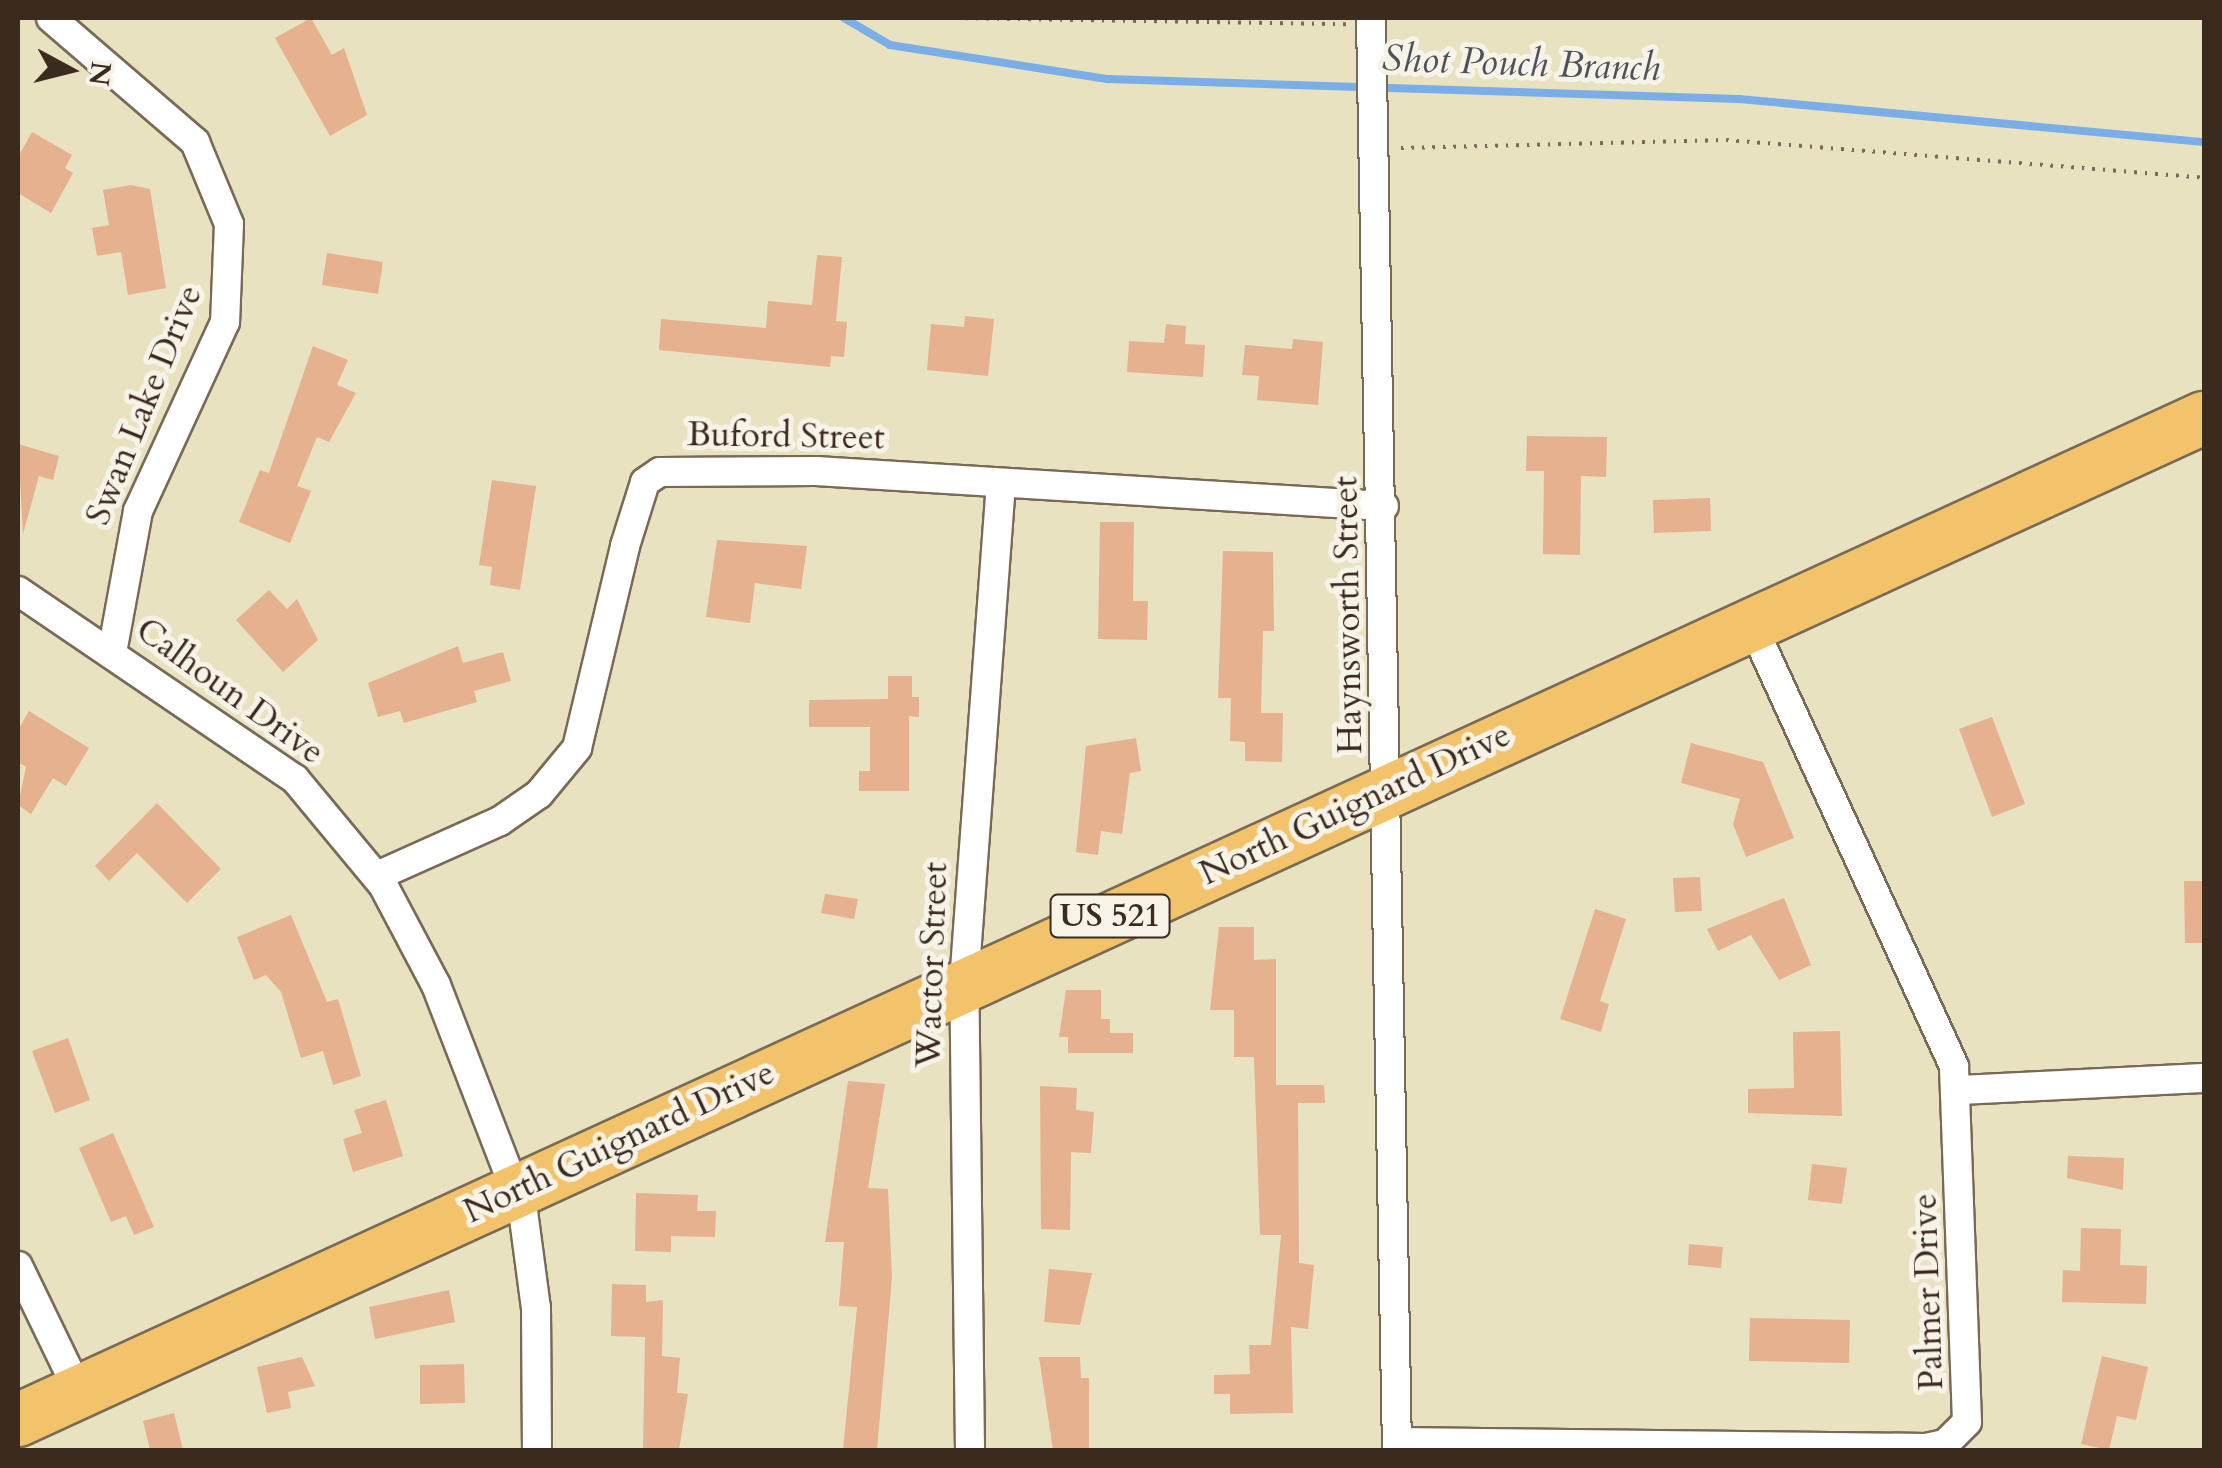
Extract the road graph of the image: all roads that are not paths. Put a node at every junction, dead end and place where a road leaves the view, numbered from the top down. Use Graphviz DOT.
graph roads {
  1 [pos="51,18"];
  2 [pos="1372,27"];
  3 [pos="2204,418"];
  4 [pos="1001,483"];
  5 [pos="1384,506"];
  6 [pos="18,591"];
  7 [pos="1752,624"];
  8 [pos="112,652"];
  9 [pos="1388,789"];
  10 [pos="377,876"];
  11 [pos="964,983"];
  12 [pos="2204,1078"];
  13 [pos="1959,1090"];
  14 [pos="516,1190"];
  15 [pos="18,1266"];
  16 [pos="79,1392"];
  17 [pos="18,1420"];
  18 [pos="1397,1446"];
  19 [pos="536,1450"];
  20 [pos="970,1450"];
  1 -- 8 [label="street, Swan Lake Drive"];
  2 -- 5 [label="street, Haynsworth Street"];
  3 -- 7 [label="highway, North Guignard Drive / US 521"];
  4 -- 5 [label="street, Buford Street"];
  4 -- 10 [label="street, Buford Street"];
  4 -- 11 [label="street, Wactor Street"];
  5 -- 9 [label="street, Haynsworth Street"];
  6 -- 8 [label="street, Calhoun Drive"];
  7 -- 9 [label="highway, North Guignard Drive / US 521"];
  7 -- 13 [label="street, Palmer Drive"];
  8 -- 10 [label="street, Calhoun Drive"];
  9 -- 11 [label="highway, North Guignard Drive / US 521"];
  9 -- 18 [label="street, Haynsworth Street"];
  10 -- 14 [label="street, Calhoun Drive"];
  11 -- 14 [label="highway, North Guignard Drive / US 521"];
  11 -- 20 [label="street, Wactor Street"];
  12 -- 13 [label="street"];
  13 -- 18 [label="street, Palmer Drive"];
  14 -- 16 [label="highway, North Guignard Drive / US 521"];
  14 -- 19 [label="street, Calhoun Drive"];
  15 -- 16 [label="street"];
  16 -- 17 [label="highway, North Guignard Drive / US 521"];
}
